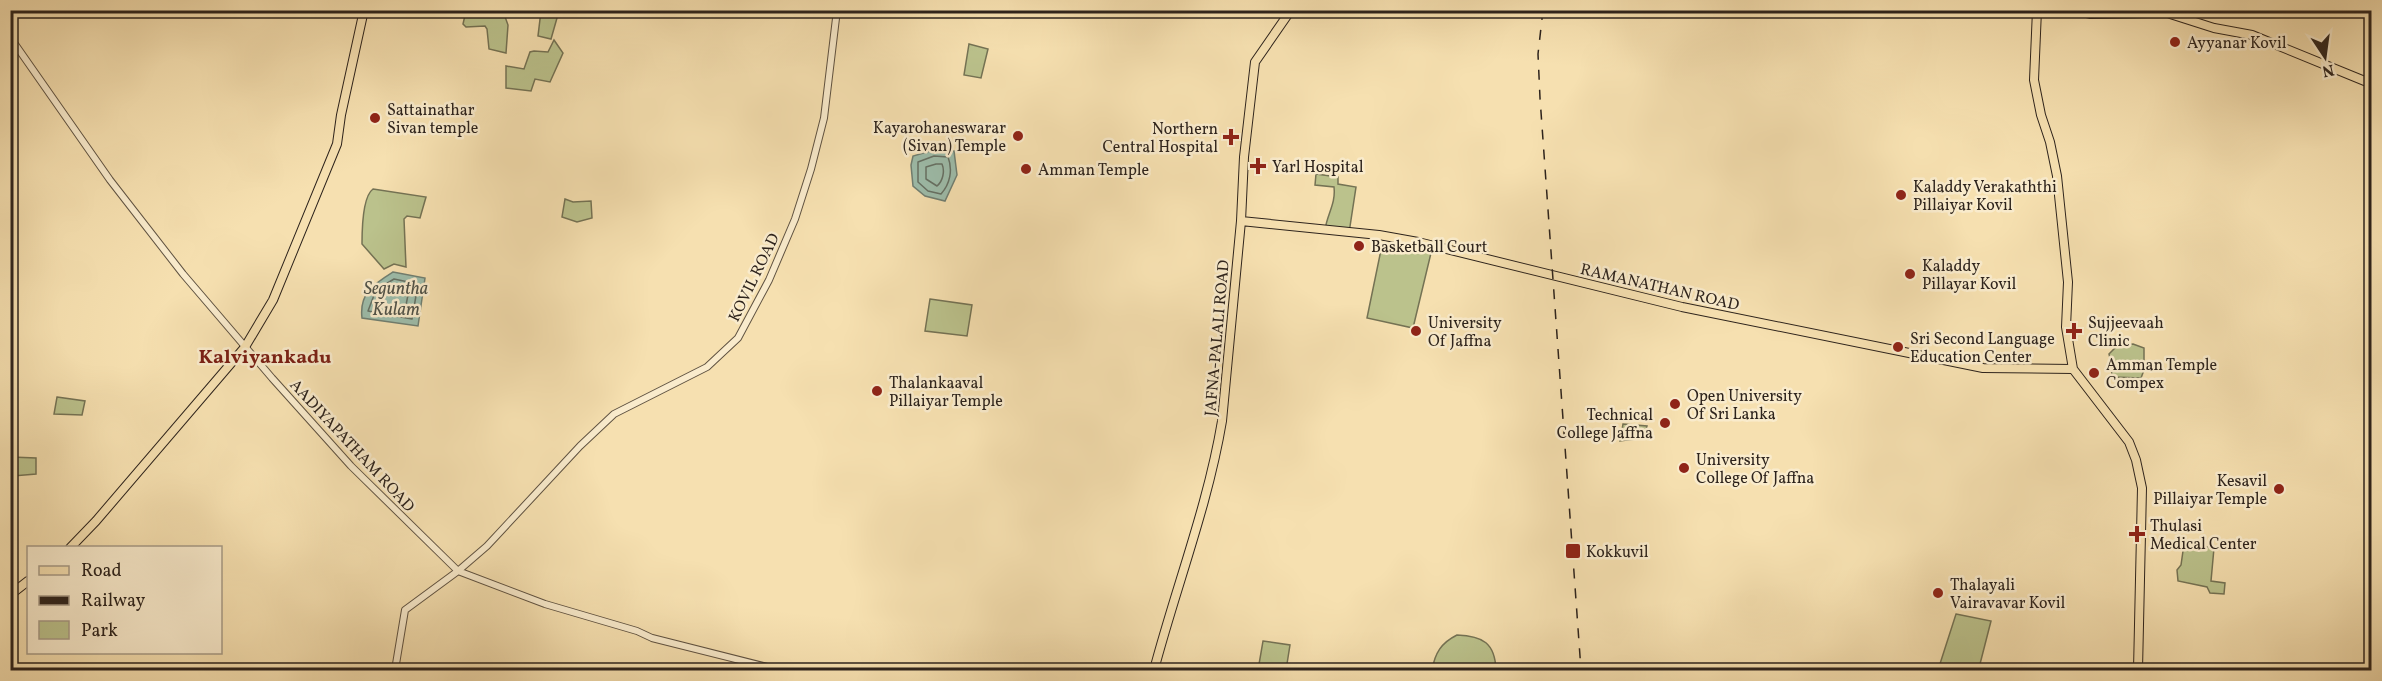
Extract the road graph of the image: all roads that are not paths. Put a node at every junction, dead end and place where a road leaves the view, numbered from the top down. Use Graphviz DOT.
graph roads {
  1 [pos="364,10"];
  2 [pos="837,10"];
  3 [pos="1291,10"];
  4 [pos="2037,10"];
  5 [pos="2075,10"];
  6 [pos="10,37"];
  7 [pos="2372,84"];
  8 [pos="1241,221"];
  9 [pos="245,347"];
  10 [pos="2073,369"];
  11 [pos="72,546"];
  12 [pos="458,571"];
  13 [pos="27,582"];
  14 [pos="10,595"];
  15 [pos="395,670"];
  16 [pos="779,670"];
  17 [pos="1154,670"];
  18 [pos="2138,670"];
  1 -- 9 [label="main road"];
  2 -- 12 [label="street, KOVIL ROAD"];
  3 -- 8 [label="main road, JAFNA-PALALI ROAD"];
  4 -- 10 [label="main road"];
  5 -- 7 [label="main road"];
  6 -- 9 [label="street, AADIYAPATHAM ROAD"];
  8 -- 10 [label="main road, RAMANATHAN ROAD"];
  8 -- 17 [label="main road, JAFNA-PALALI ROAD"];
  9 -- 11 [label="main road"];
  9 -- 12 [label="street, AADIYAPATHAM ROAD"];
  10 -- 18 [label="main road"];
  12 -- 15 [label="street, KOVIL ROAD"];
  12 -- 16 [label="street, AADIYAPATHAM ROAD"];
  13 -- 14 [label="main road"];
}
